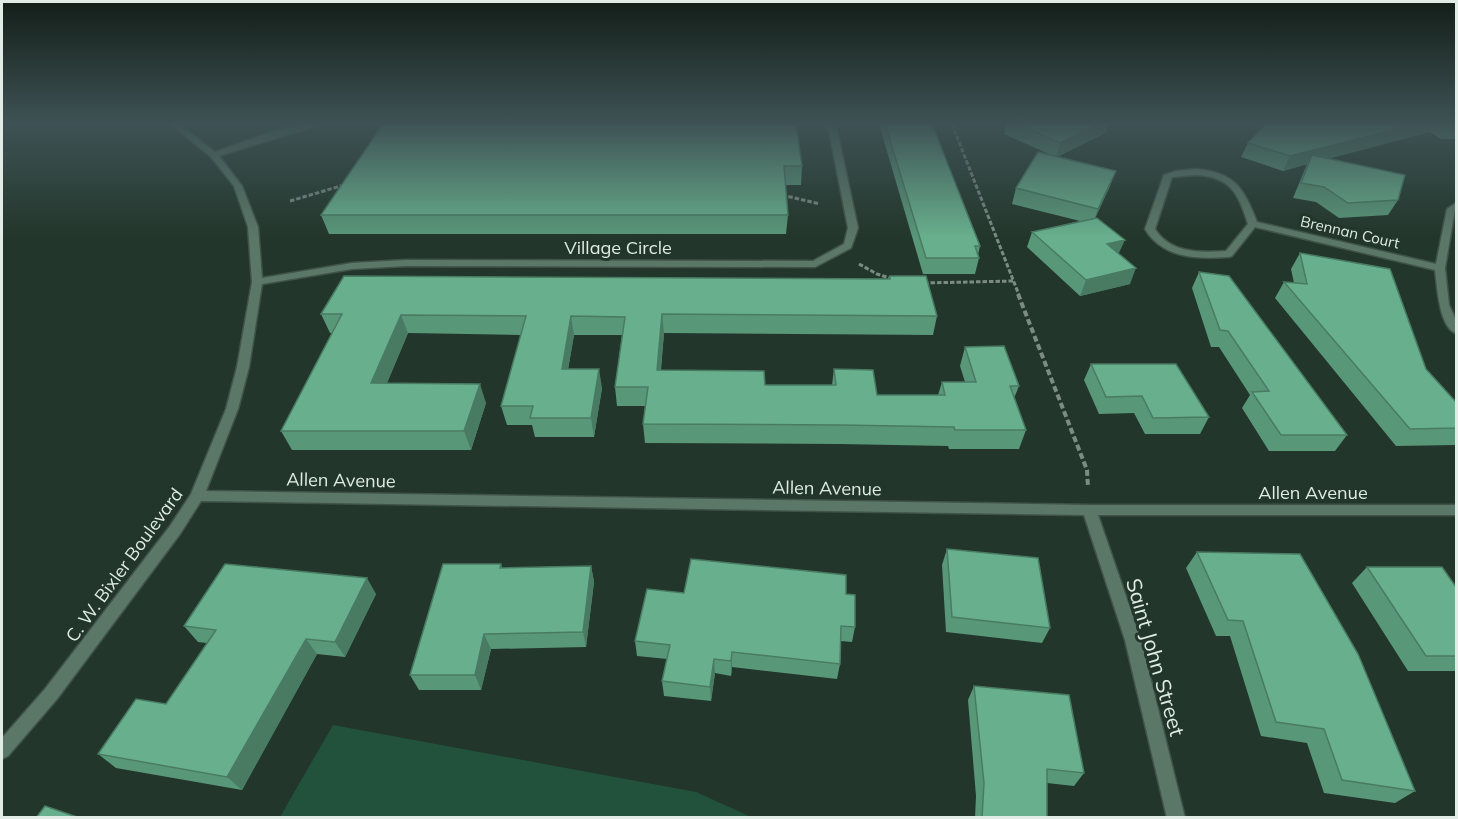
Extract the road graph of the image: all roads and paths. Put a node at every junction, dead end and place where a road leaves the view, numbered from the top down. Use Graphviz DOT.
graph roads {
  1 [pos="220,162"];
  2 [pos="840,162"];
  3 [pos="967,162"];
  4 [pos="344,185"];
  5 [pos="779,195"];
  6 [pos="290,201"];
  7 [pos="820,204"];
  8 [pos="1456,206"];
  9 [pos="1253,224"];
  10 [pos="838,252"];
  11 [pos="1440,268"];
  12 [pos="897,280"];
  13 [pos="1014,280"];
  14 [pos="257,282"];
  15 [pos="919,283"];
  16 [pos="1456,330"];
  17 [pos="197,496"];
  18 [pos="1089,510"];
  19 [pos="1456,510"];
  20 [pos="2,750"];
  21 [pos="1176,818"];
  1 -- 14 [label="street, C. W. Bixler Boulevard"];
  2 -- 10 [label="street"];
  3 -- 13 [label="path"];
  4 -- 6 [label="path"];
  5 -- 7 [label="path"];
  8 -- 11 [label="street"];
  9 -- 9 [label="street"];
  9 -- 11 [label="street, Brennan Court"];
  10 -- 12 [label="path"];
  10 -- 14 [label="street, Village Circle"];
  11 -- 16 [label="street"];
  13 -- 15 [label="path"];
  13 -- 18 [label="path"];
  14 -- 17 [label="street, C. W. Bixler Boulevard"];
  17 -- 18 [label="street, Allen Avenue"];
  17 -- 20 [label="street, C. W. Bixler Boulevard"];
  18 -- 19 [label="street, Allen Avenue"];
  18 -- 21 [label="street, Saint John Street"];
}
